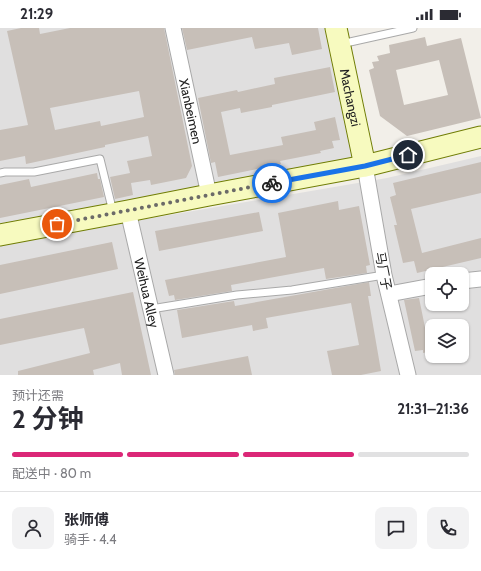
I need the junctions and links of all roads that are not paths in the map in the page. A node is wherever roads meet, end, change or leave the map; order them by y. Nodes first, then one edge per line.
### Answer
1 (173, 28) edge
2 (413, 28) edge
3 (338, 36) edge
4 (481, 137) edge
5 (365, 166) junction
6 (0, 173) edge
7 (209, 194) junction
8 (121, 212) junction
9 (0, 234) edge
10 (384, 275) junction
11 (481, 279) edge
12 (469, 280) edge
13 (425, 287) edge
14 (389, 294) junction
15 (151, 309) junction
16 (166, 375) edge
17 (408, 375) edge

1 - 7 street, Xianbeimen
2 - 3 lane
3 - 5 street, Machangzi
4 - 5 street
5 - 7 street
5 - 10 street, 马厂子
6 - 8 lane
7 - 8 street
8 - 9 street
8 - 15 street, Weihua Alley
10 - 14 street, 马厂子
10 - 15 lane
11 - 12 street
13 - 14 street
14 - 17 street, 马厂子
15 - 16 street, Weihua Alley

